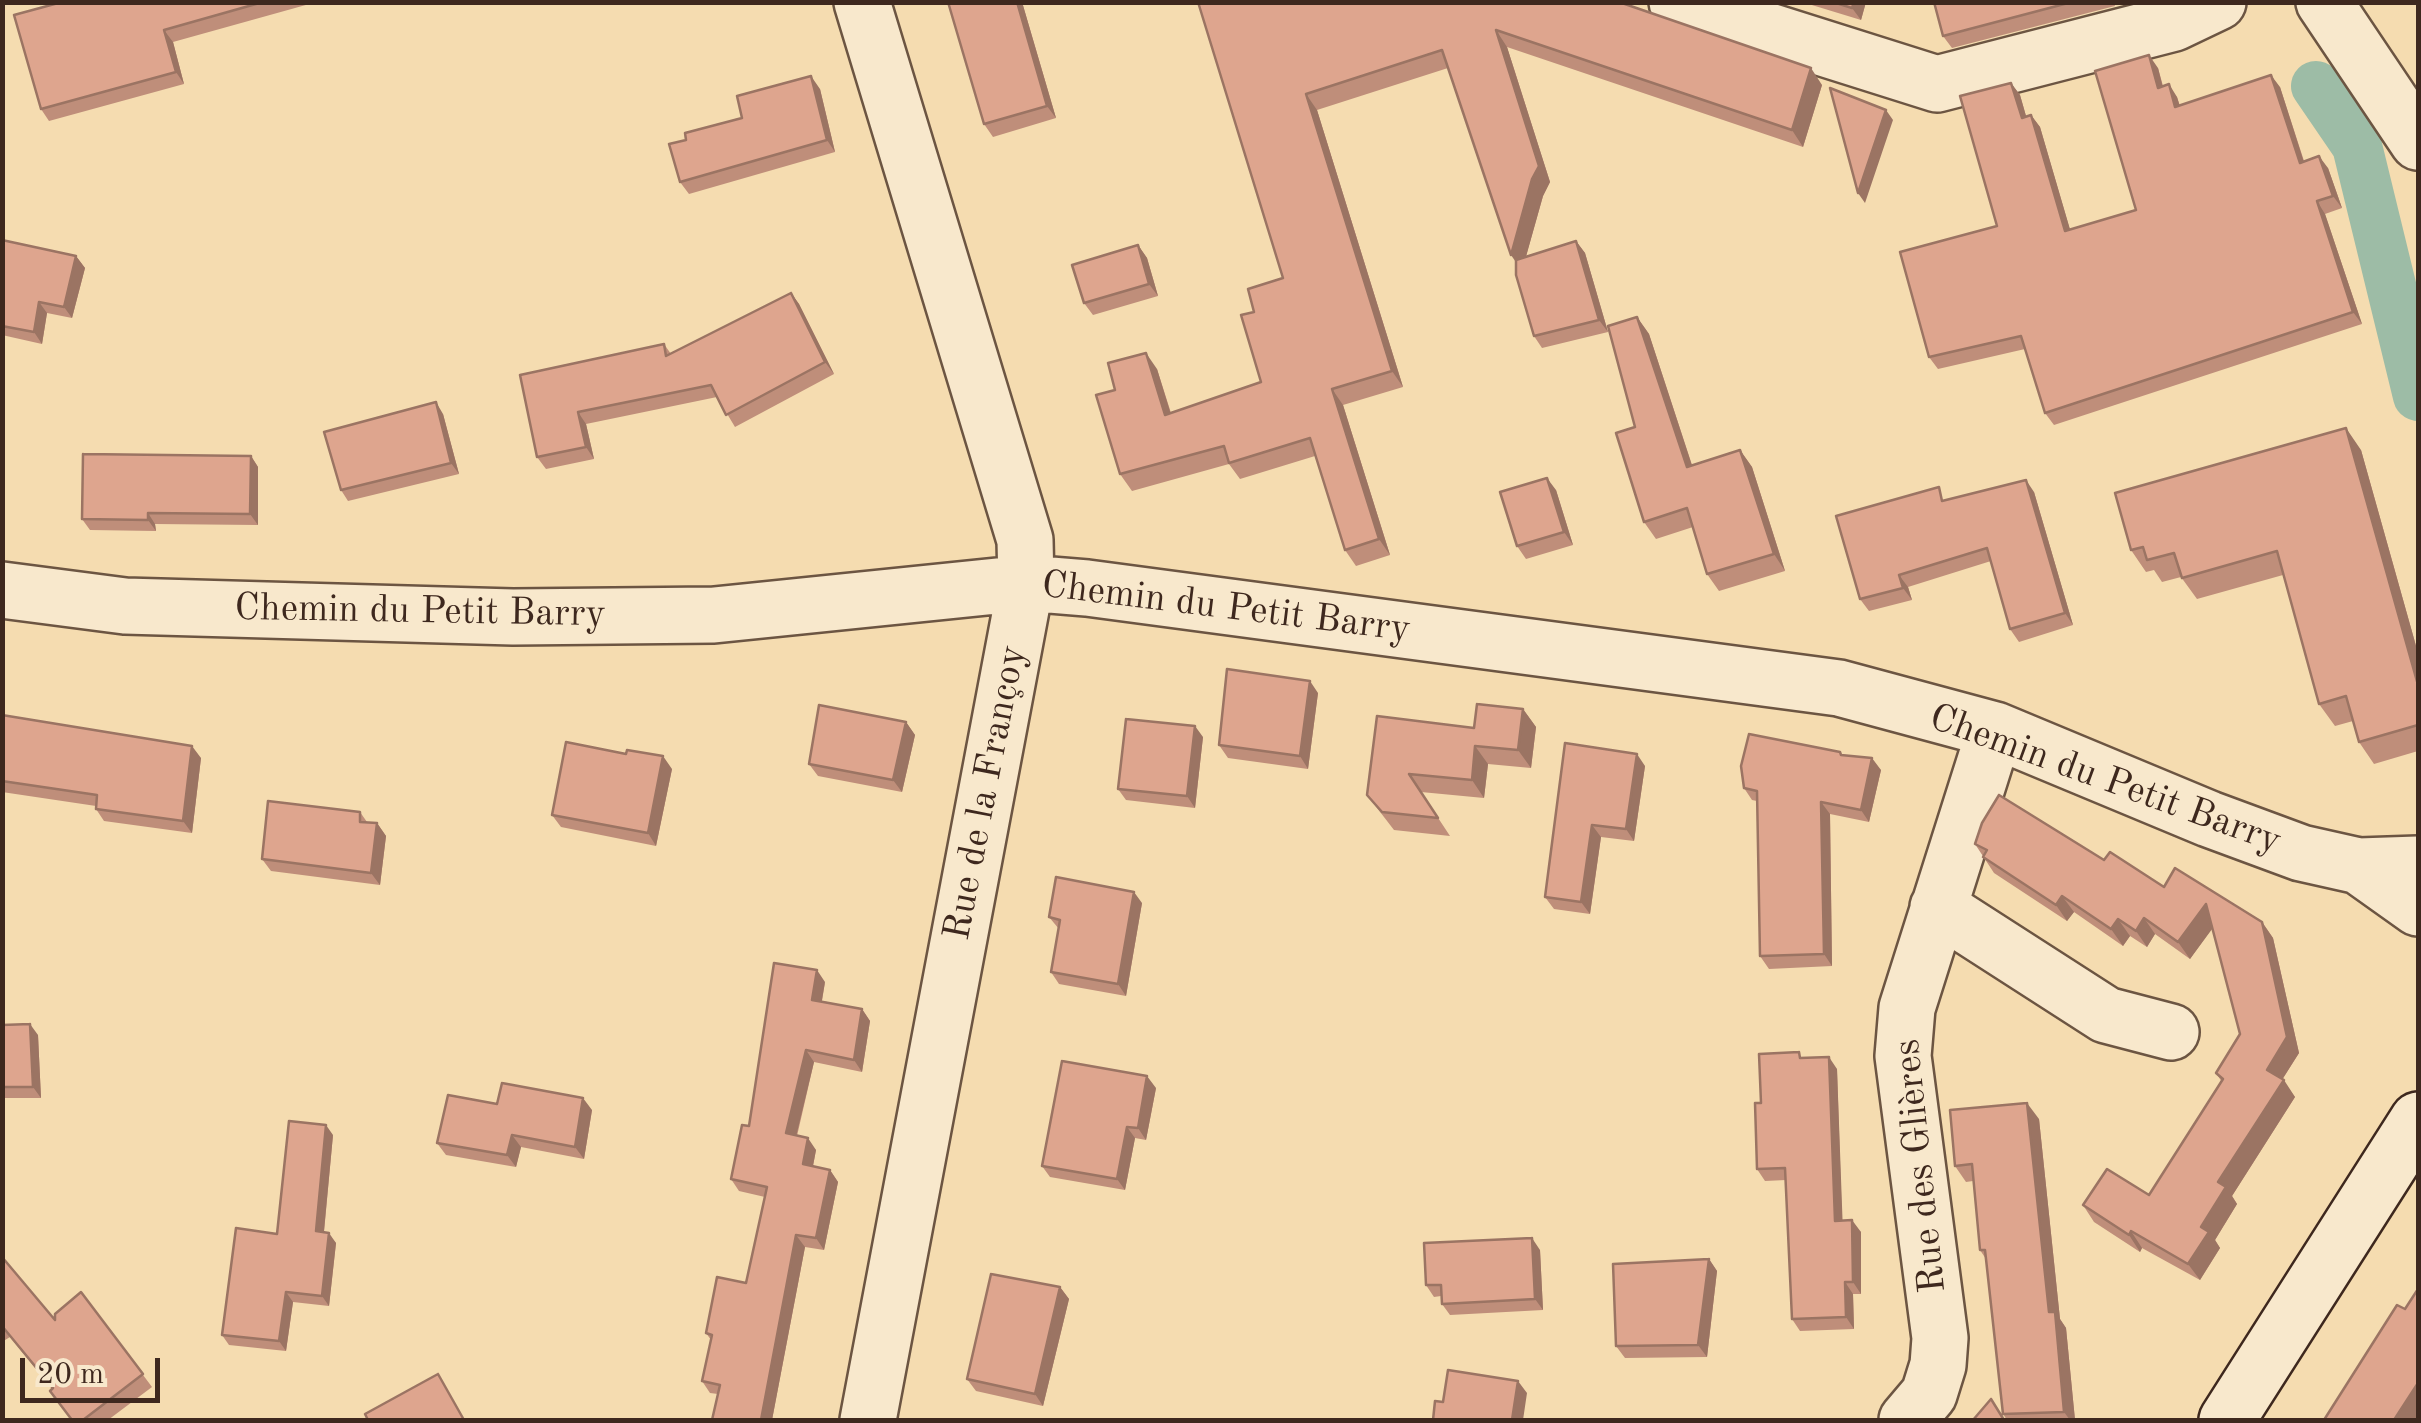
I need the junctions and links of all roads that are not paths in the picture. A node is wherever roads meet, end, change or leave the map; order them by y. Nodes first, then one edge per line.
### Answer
1 (862, 2) edge
2 (1678, 2) edge
3 (2218, 2) edge
4 (2324, 2) edge
5 (2418, 142) edge
6 (1026, 583) junction
7 (2, 590) edge
8 (1994, 730) junction
9 (2418, 864) edge
10 (2360, 866) junction
11 (1938, 908) junction
12 (2418, 908) edge
13 (2171, 1032) dead end
14 (2418, 1120) edge
15 (868, 1420) edge
16 (1907, 1420) edge
17 (2227, 1420) edge

1 - 6 street, Rue de la Françoy
2 - 3 street
4 - 5 street
6 - 7 street, Chemin du Petit Barry
6 - 8 street, Chemin du Petit Barry
6 - 15 street, Rue de la Françoy
8 - 10 street, Chemin du Petit Barry
8 - 11 street, Rue des Glières
9 - 10 street, Chemin du Petit Barry
10 - 12 street
11 - 13 street
11 - 16 street, Rue des Glières
14 - 17 street

